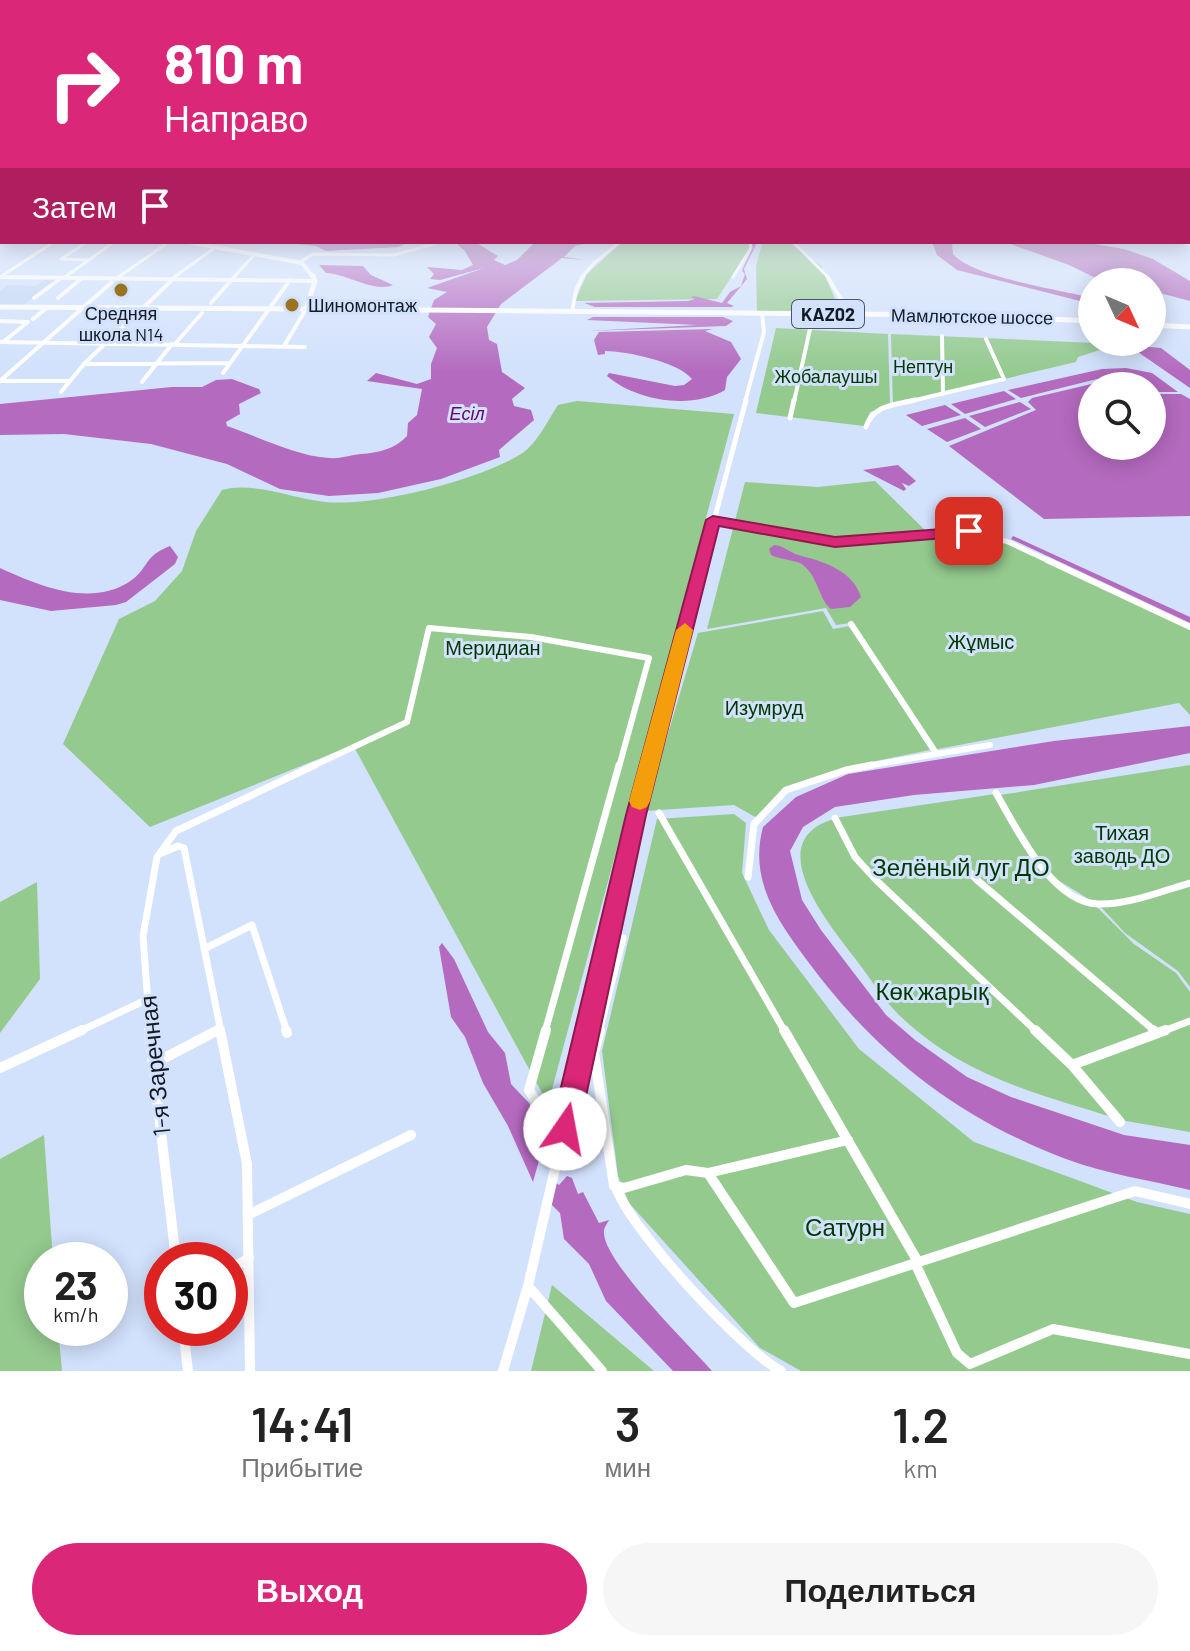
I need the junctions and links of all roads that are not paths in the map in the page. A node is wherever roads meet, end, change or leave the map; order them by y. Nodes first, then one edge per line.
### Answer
1 (49, 245) edge
2 (82, 245) edge
3 (110, 245) edge
4 (165, 245) edge
5 (204, 245) edge
6 (430, 245) edge
7 (616, 245) edge
8 (750, 245) edge
9 (796, 245) edge
10 (213, 249) dead end
11 (253, 256) dead end
12 (88, 260) junction
13 (298, 261) junction
14 (0, 277) edge
15 (733, 277) dead end
16 (62, 278) junction
17 (82, 278) junction
18 (117, 278) junction
19 (175, 279) junction
20 (232, 280) junction
21 (290, 280) junction
22 (315, 281) junction
23 (112, 282) dead end
24 (34, 298) dead end
25 (58, 298) dead end
26 (211, 303) dead end
27 (0, 307) edge
28 (48, 307) junction
29 (84, 307) junction
30 (143, 308) junction
31 (269, 309) junction
32 (306, 309) junction
33 (572, 312) junction
34 (137, 313) dead end
35 (202, 313) dead end
36 (762, 313) junction
37 (850, 314) junction
38 (30, 320) junction
39 (0, 321) edge
40 (1078, 321) edge
41 (1166, 326) edge
42 (1190, 327) edge
43 (810, 329) dead end
44 (942, 336) dead end
45 (986, 339) dead end
46 (1, 342) edge
47 (43, 343) junction
48 (106, 343) junction
49 (174, 344) junction
50 (243, 345) junction
51 (284, 346) junction
52 (305, 347) dead end
53 (230, 363) junction
54 (84, 364) junction
55 (157, 364) junction
56 (223, 373) dead end
57 (0, 381) edge
58 (68, 381) junction
59 (142, 382) dead end
60 (61, 392) dead end
61 (943, 394) junction
62 (790, 418) dead end
63 (866, 427) dead end
64 (713, 520) junction
65 (851, 624) dead end
66 (1190, 627) edge
67 (990, 745) dead end
68 (936, 753) junction
69 (996, 793) dead end
70 (659, 813) dead end
71 (835, 818) dead end
72 (162, 853) junction
73 (958, 860) dead end
74 (748, 877) dead end
75 (1190, 883) edge
76 (623, 938) dead end
77 (204, 949) junction
78 (146, 1000) junction
79 (1190, 1021) edge
80 (220, 1029) junction
81 (287, 1033) dead end
82 (1157, 1033) junction
83 (153, 1064) junction
84 (1072, 1065) junction
85 (0, 1068) edge
86 (1120, 1122) dead end
87 (565, 1129) junction
88 (411, 1135) dead end
89 (848, 1140) junction
90 (708, 1173) junction
91 (616, 1187) junction
92 (1190, 1204) edge
93 (248, 1215) junction
94 (174, 1242) edge
95 (249, 1258) joint
96 (917, 1263) junction
97 (528, 1286) junction
98 (185, 1346) edge
99 (1190, 1354) edge
100 (188, 1371) edge
101 (250, 1371) edge
102 (503, 1371) edge
103 (602, 1371) edge
104 (781, 1371) edge

1 - 14 street
2 - 12 street
3 - 12 street
4 - 18 street
5 - 13 highway
6 - 13 street
7 - 33 street
8 - 15 street
9 - 37 street
10 - 19 street
11 - 20 street
12 - 16 street
13 - 22 highway
14 - 16 street
16 - 17 street
16 - 24 street
17 - 18 street
17 - 25 street
18 - 19 street
19 - 20 street
19 - 30 street
20 - 21 street
20 - 26 street
21 - 22 street
21 - 31 street
22 - 32 highway
23 - 29 street
27 - 28 main road
28 - 29 main road
28 - 38 street
29 - 30 main road
29 - 47 street
30 - 31 main road
31 - 32 main road
31 - 50 street
32 - 33 highway, Мамлютское шоссе / KAZ02
32 - 51 street
33 - 36 highway, Мамлютское шоссе / KAZ02
34 - 48 street
35 - 49 street
36 - 37 highway, Мамлютское шоссе / KAZ02
36 - 64 street
37 - 40 highway, Мамлютское шоссе / KAZ02
38 - 39 street
38 - 46 street
41 - 42 highway
43 - 62 street
44 - 61 street
45 - 61 street
46 - 47 street
47 - 48 street
47 - 57 street
48 - 49 street
48 - 54 street
49 - 50 street
49 - 55 street
50 - 51 street
50 - 53 street
51 - 52 street
53 - 55 street
53 - 56 street
54 - 55 street
54 - 58 street
55 - 59 street
57 - 58 street
58 - 60 street
61 - 63 street
64 - 66 street
64 - 87 street
65 - 68 street
67 - 68 street
68 - 74 street
69 - 75 street
70 - 89 street
71 - 84 street
72 - 77 street
72 - 78 street, 1-я Заречная
72 - 87 street
73 - 82 street
76 - 91 street
77 - 80 street
77 - 81 street
78 - 83 street, 1-я Заречная
78 - 85 street
79 - 82 street
80 - 83 street
80 - 93 street
82 - 84 street
83 - 94 street, 1-я Заречная
84 - 86 street
87 - 97 street
88 - 93 street
89 - 90 street
89 - 96 street
90 - 91 street
90 - 96 street
91 - 104 street
92 - 96 street
93 - 95 street
95 - 101 street
96 - 99 street
97 - 102 street
97 - 103 street
98 - 100 street

